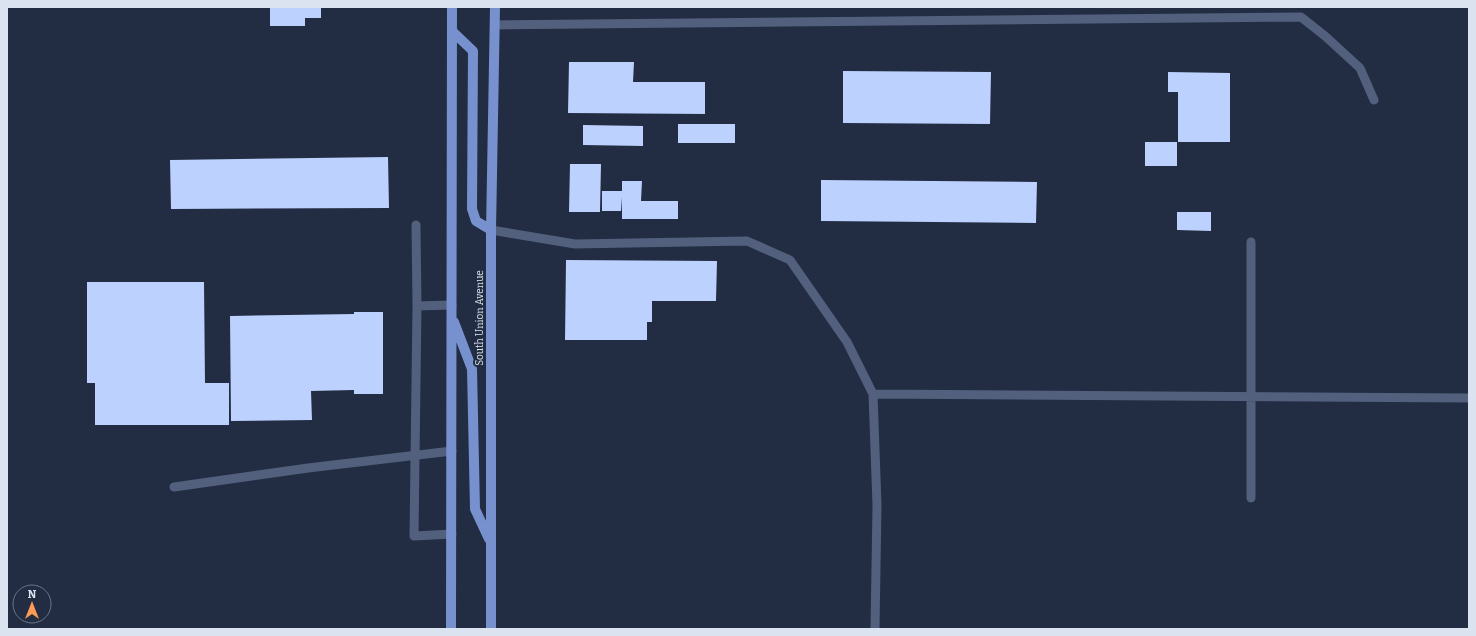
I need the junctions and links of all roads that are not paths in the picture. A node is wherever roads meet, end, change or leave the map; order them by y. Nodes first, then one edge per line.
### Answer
1 (452, 7) edge
2 (495, 7) edge
3 (495, 25) junction
4 (452, 31) junction
5 (1374, 100) dead end
6 (416, 225) dead end
7 (492, 230) junction
8 (1251, 242) dead end
9 (417, 306) junction
10 (452, 310) junction
11 (873, 394) junction
12 (1250, 396) junction
13 (1469, 398) edge
14 (452, 451) junction
15 (416, 456) junction
16 (174, 487) dead end
17 (1251, 498) dead end
18 (452, 534) junction
19 (491, 543) junction
20 (451, 629) edge
21 (491, 629) edge
22 (875, 629) edge

1 - 4 main road
2 - 3 main road, South Union Avenue
3 - 5 lane
3 - 7 main road, South Union Avenue
4 - 7 main road
4 - 10 main road
6 - 9 lane
7 - 11 lane
7 - 19 main road, South Union Avenue
8 - 12 lane
9 - 10 lane
9 - 15 lane
10 - 14 main road
10 - 19 main road
11 - 12 lane
11 - 22 lane
12 - 13 lane
12 - 17 lane
14 - 15 lane
14 - 18 main road
15 - 16 lane
15 - 18 lane
18 - 20 main road
19 - 21 main road, South Union Avenue

